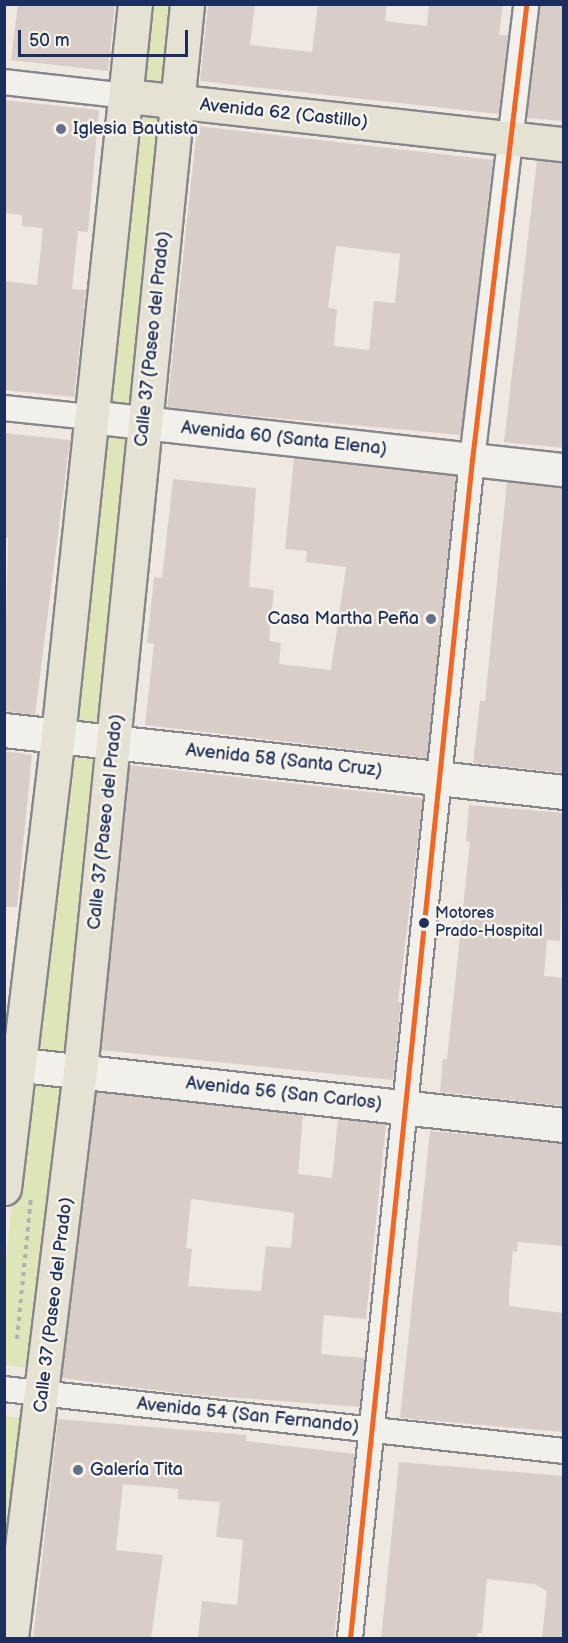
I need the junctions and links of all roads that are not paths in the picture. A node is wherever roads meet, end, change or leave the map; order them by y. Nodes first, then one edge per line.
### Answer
1 (135, 4) edge
2 (187, 4) edge
3 (526, 4) edge
4 (4, 82) edge
5 (127, 96) junction
6 (176, 102) junction
7 (511, 139) junction
8 (564, 144) edge
9 (4, 408) edge
10 (89, 417) junction
11 (145, 423) junction
12 (472, 460) junction
13 (564, 470) edge
14 (4, 730) edge
15 (58, 736) junction
16 (114, 742) junction
17 (440, 778) junction
18 (564, 792) edge
19 (12, 1064) edge
20 (80, 1071) junction
21 (403, 1107) junction
22 (564, 1125) edge
23 (4, 1188) edge
24 (4, 1389) edge
25 (44, 1393) junction
26 (372, 1430) junction
27 (564, 1451) edge
28 (11, 1638) edge
29 (350, 1638) edge

1 - 5 main road
2 - 6 main road, Calle 37 (Paseo del Prado)
3 - 7 street
4 - 5 street, Avenida 62 (Castillo)
5 - 6 main road, Avenida 62 (Castillo)
5 - 10 main road
6 - 7 main road, Avenida 62 (Castillo)
6 - 11 main road, Calle 37 (Paseo del Prado)
7 - 8 main road, Avenida 62 (Castillo)
7 - 12 street
9 - 10 street, Avenida 60 (Santa Elena)
10 - 11 street, Avenida 60 (Santa Elena)
10 - 15 main road
11 - 12 street, Avenida 60 (Santa Elena)
11 - 16 main road, Calle 37 (Paseo del Prado)
12 - 13 street, Avenida 60 (Santa Elena)
12 - 17 street
14 - 15 main road, Avenida 58 (Santa Cruz)
15 - 16 main road, Avenida 58 (Santa Cruz)
15 - 19 main road
16 - 17 main road, Avenida 58 (Santa Cruz)
16 - 20 main road, Calle 37 (Paseo del Prado)
17 - 18 main road, Avenida 58 (Santa Cruz)
17 - 21 street
19 - 20 main road, Avenida 56 (San Carlos)
19 - 23 main road
20 - 21 main road, Avenida 56 (San Carlos)
20 - 25 main road, Calle 37 (Paseo del Prado)
21 - 22 main road, Avenida 56 (San Carlos)
21 - 26 street
24 - 25 street, Avenida 54 (San Fernando)
25 - 26 street, Avenida 54 (San Fernando)
25 - 28 main road, Calle 37 (Paseo del Prado)
26 - 27 street, Avenida 54 (San Fernando)
26 - 29 street

